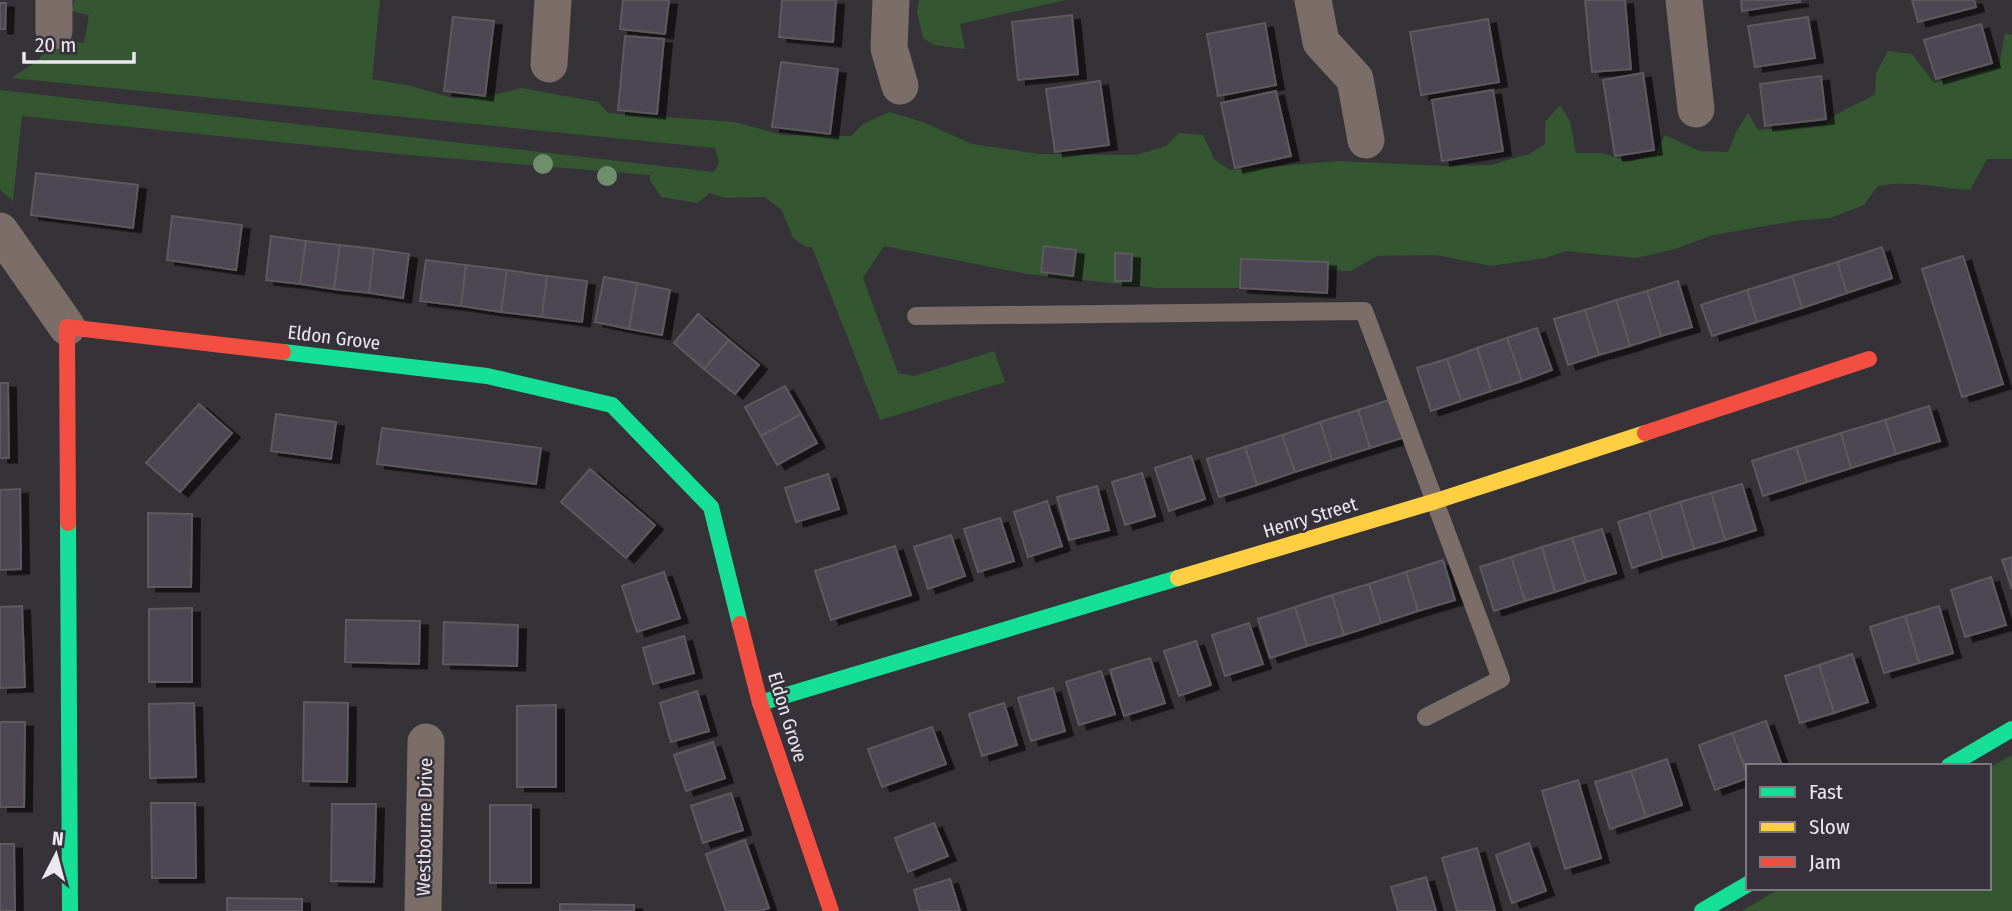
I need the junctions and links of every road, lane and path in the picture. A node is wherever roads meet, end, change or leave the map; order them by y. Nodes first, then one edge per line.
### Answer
1 (554, 0) edge
2 (891, 0) edge
3 (1313, 0) edge
4 (1684, 0) edge
5 (549, 64) dead end
6 (900, 86) dead end
7 (1696, 109) dead end
8 (1366, 139) dead end
9 (0, 232) edge
10 (916, 316) dead end
11 (67, 327) junction
12 (1869, 359) dead end
13 (1436, 501) junction
14 (760, 703) junction
15 (1426, 717) dead end
16 (2012, 729) edge
17 (426, 742) dead end
18 (1953, 764) edge
19 (1746, 885) edge
20 (70, 911) edge
21 (423, 911) edge
22 (831, 911) edge
23 (1702, 911) edge

1 - 5 street
2 - 6 street
3 - 8 street
4 - 7 street
9 - 11 street
10 - 13 lane
11 - 14 street, Eldon Grove
11 - 20 street
12 - 13 street, Henry Street
13 - 14 street, Henry Street
13 - 15 lane
14 - 22 street, Eldon Grove
16 - 18 street
17 - 21 street, Westbourne Drive
19 - 23 street

